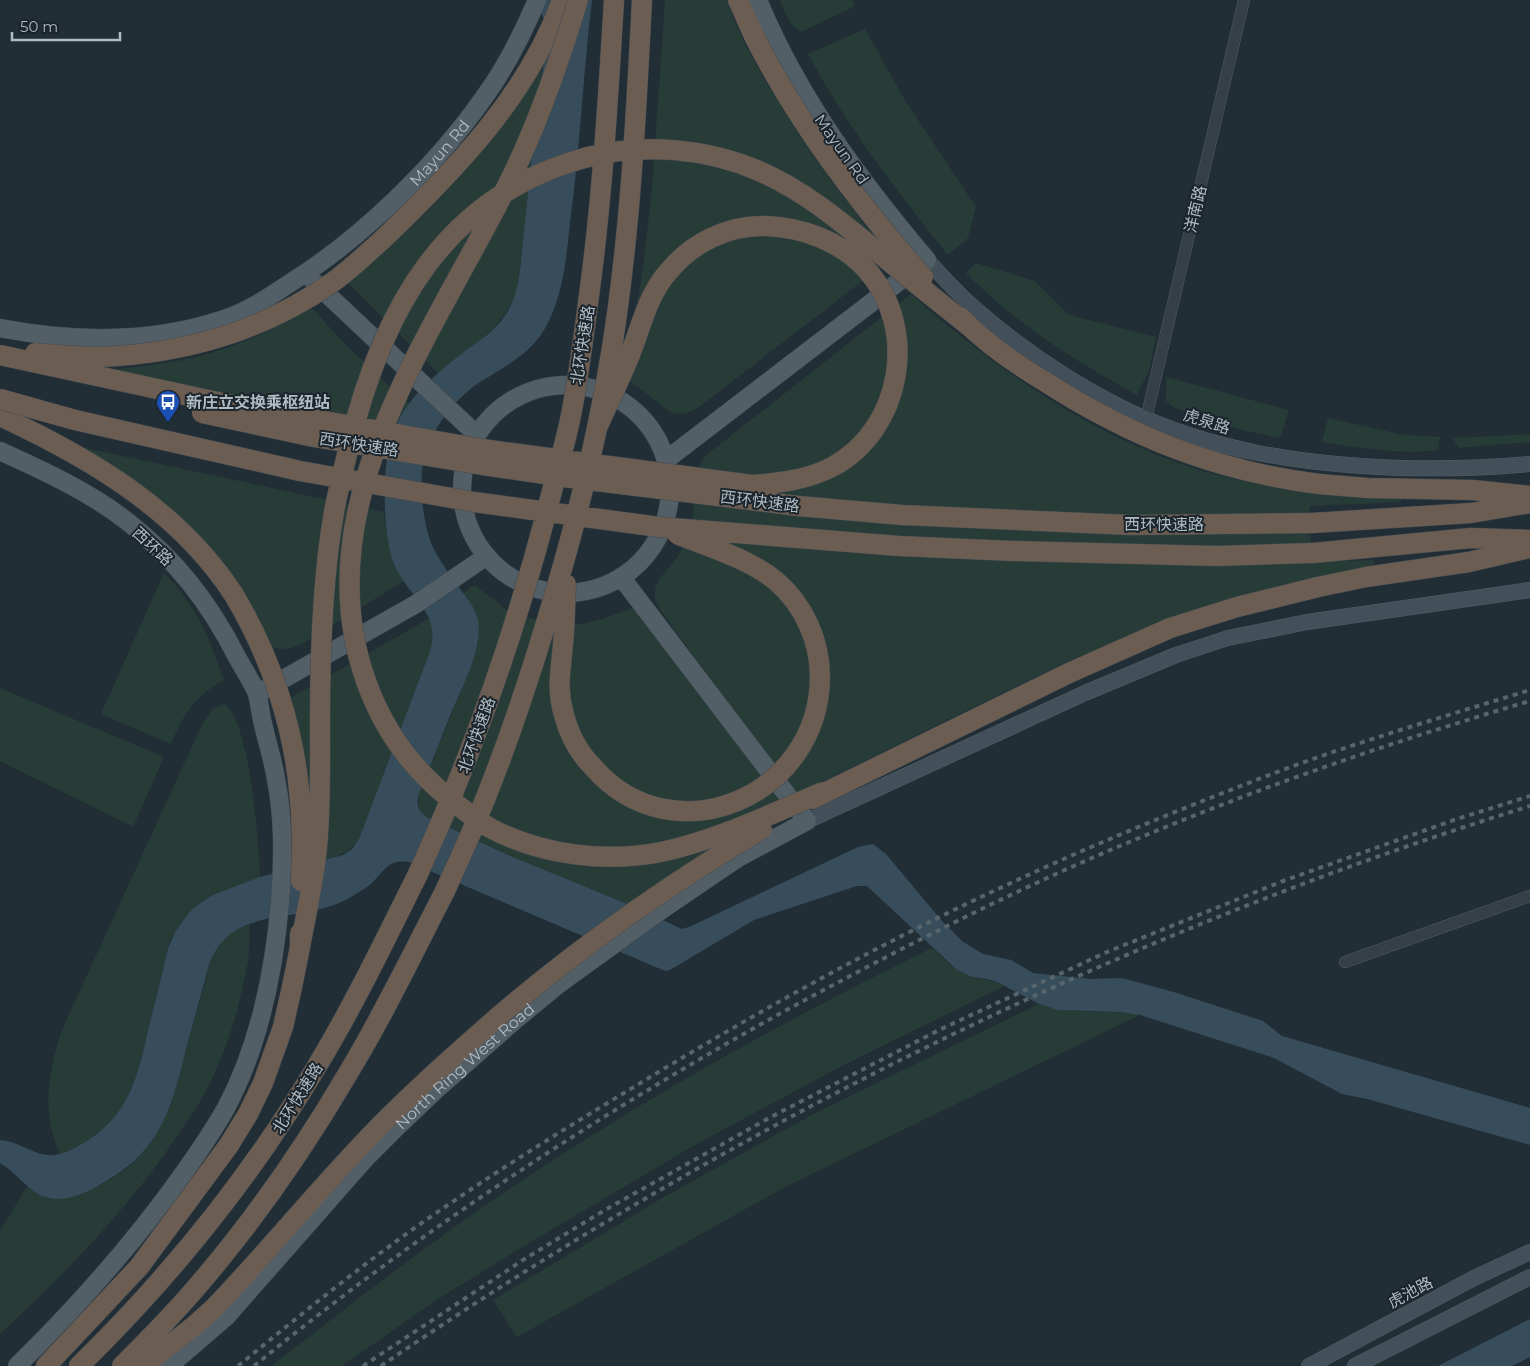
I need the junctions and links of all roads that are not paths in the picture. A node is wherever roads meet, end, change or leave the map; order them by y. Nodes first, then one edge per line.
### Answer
1 (537, 0) edge
2 (562, 0) edge
3 (578, 0) edge
4 (614, 0) edge
5 (642, 0) edge
6 (738, 0) edge
7 (758, 0) edge
8 (1244, 0) edge
9 (927, 260) junction
10 (305, 274) junction
11 (969, 326) junction
12 (0, 328) edge
13 (0, 350) edge
14 (0, 355) edge
15 (0, 364) edge
16 (0, 399) edge
17 (0, 416) edge
18 (1146, 418) junction
19 (597, 428) junction
20 (477, 435) junction
21 (0, 451) edge
22 (666, 460) junction
23 (1530, 464) edge
24 (1530, 496) edge
25 (1530, 503) edge
26 (659, 527) junction
27 (1530, 540) edge
28 (1530, 548) edge
29 (567, 553) junction
30 (487, 556) junction
31 (621, 577) junction
32 (1530, 590) edge
33 (257, 694) junction
34 (823, 792) junction
35 (807, 821) junction
36 (1530, 896) edge
37 (300, 947) junction
38 (1345, 962) dead end
39 (1530, 1252) edge
40 (1530, 1277) edge
41 (18, 1366) edge
42 (46, 1366) edge
43 (79, 1366) edge
44 (122, 1366) edge
45 (143, 1366) edge
46 (170, 1366) edge
47 (1308, 1366) edge
48 (1355, 1366) edge

1 - 10 main road, Mayun Rd
2 - 13 highway, bridge
3 - 34 highway, bridge
4 - 43 highway, 北环快速路, bridge
5 - 19 highway, 北环快速路, bridge
6 - 11 highway, bridge
7 - 9 main road, Mayun Rd
8 - 18 street, 洋南路
9 - 18 street, 虎泉路
9 - 22 main road
10 - 12 main road
10 - 20 main road
11 - 24 highway, bridge
11 - 37 highway, bridge
14 - 19 highway, bridge
15 - 25 highway, 西环快速路, bridge
16 - 26 highway, 西环快速路, bridge
17 - 37 highway, bridge
18 - 23 street, 虎泉路
19 - 29 highway, 北环快速路, bridge
20 - 22 main road
20 - 30 main road
21 - 33 main road, 西环路
22 - 31 main road
26 - 27 highway, 西环快速路, bridge
26 - 29 highway, bridge
28 - 34 highway, bridge
29 - 44 highway, 北环快速路, bridge
30 - 31 main road
30 - 33 main road
31 - 35 main road
32 - 35 street
33 - 41 main road
34 - 45 highway, bridge
35 - 46 main road, North Ring West Road
36 - 38 street
37 - 42 highway, bridge
39 - 47 street, 虎池路
40 - 48 street

